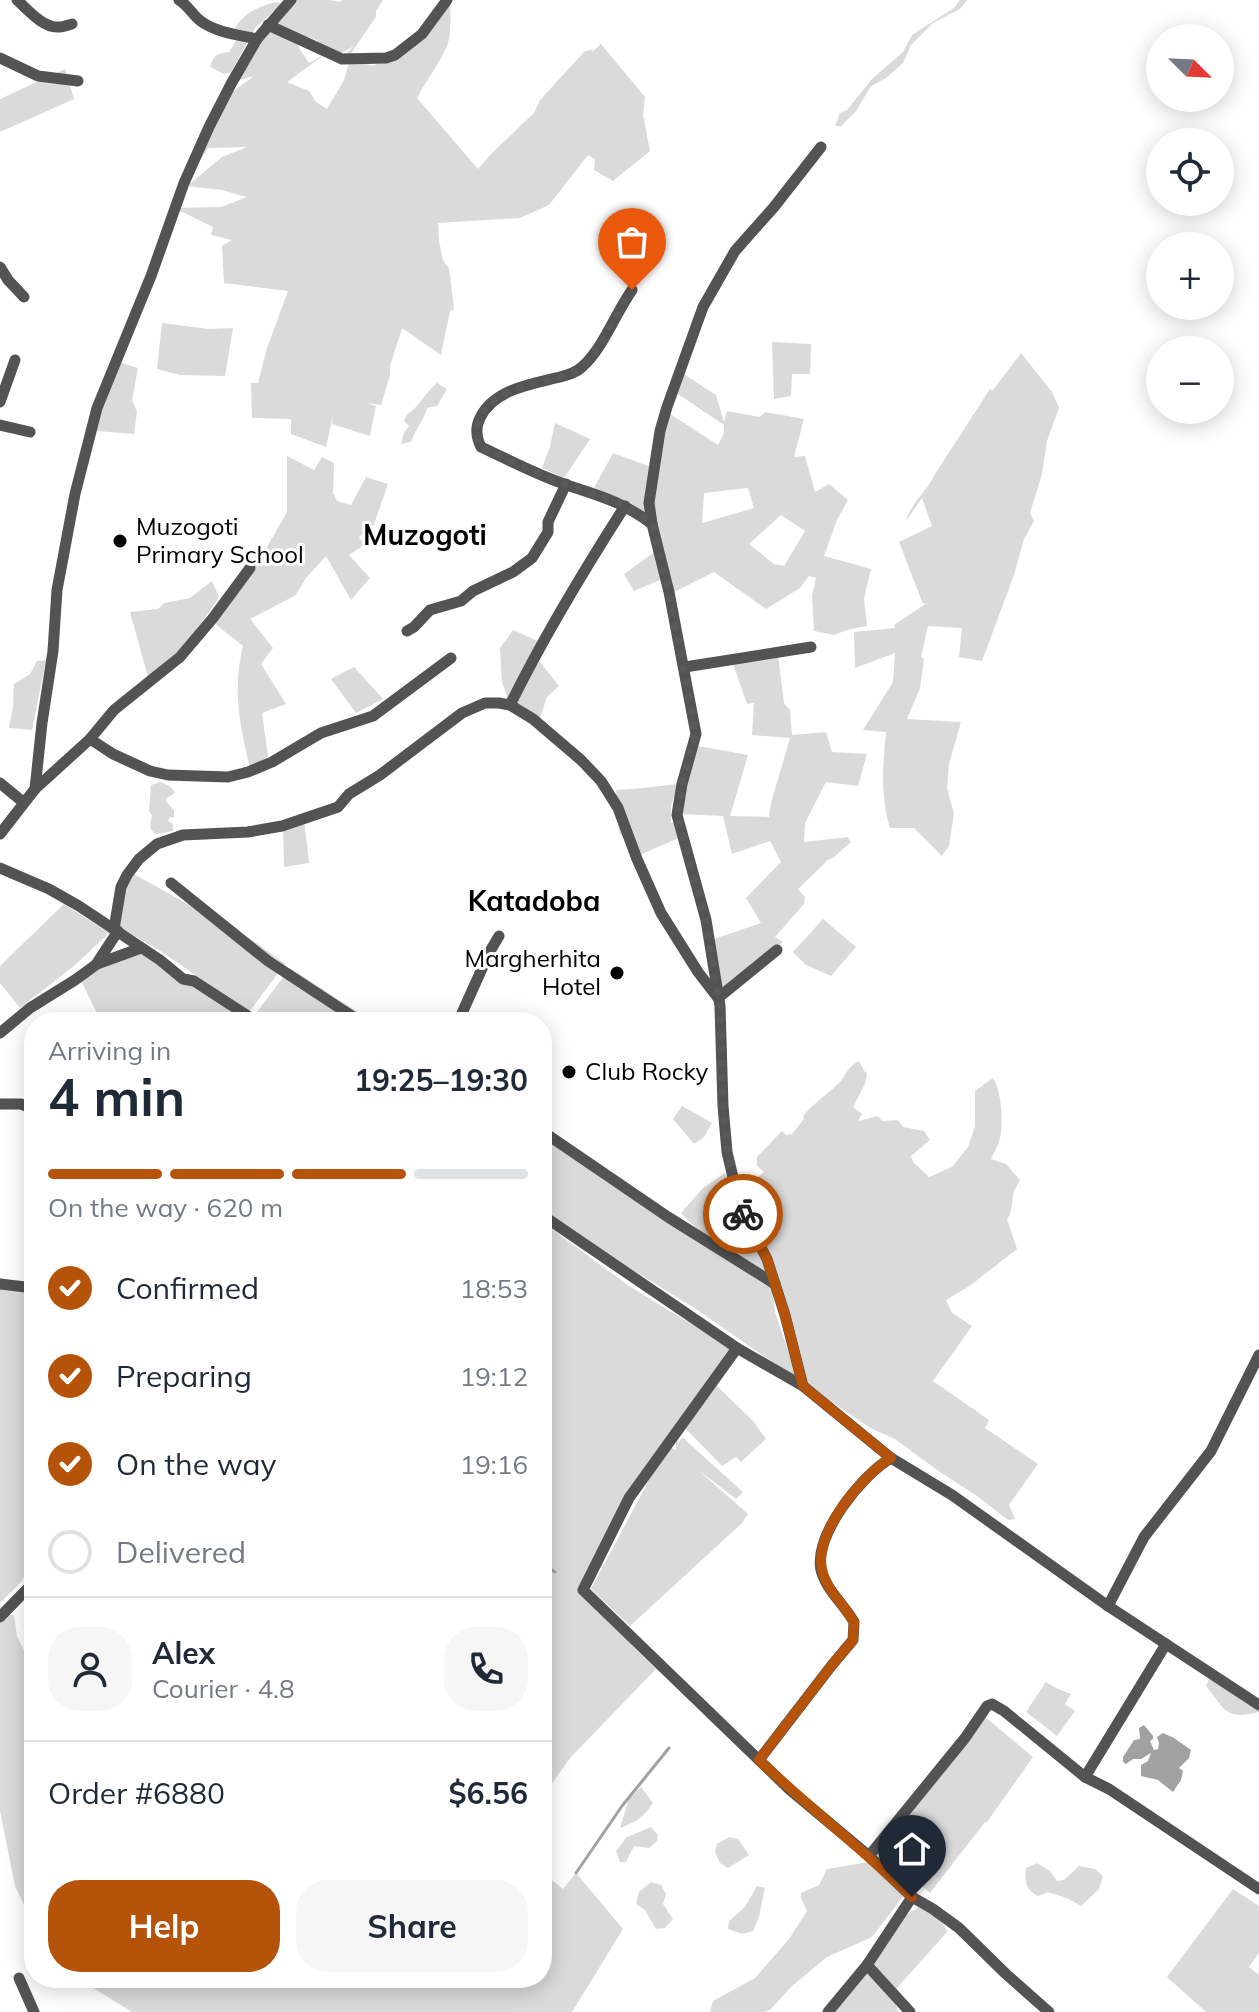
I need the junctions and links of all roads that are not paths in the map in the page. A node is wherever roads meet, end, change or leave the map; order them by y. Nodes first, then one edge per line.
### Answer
1 (17, 0) edge
2 (179, 0) edge
3 (291, 0) edge
4 (447, 0) edge
5 (72, 24) dead end
6 (268, 25) junction
7 (257, 39) junction
8 (0, 58) edge
9 (78, 81) dead end
10 (821, 147) dead end
11 (0, 267) edge
12 (632, 290) dead end
13 (24, 297) dead end
14 (15, 360) dead end
15 (0, 402) edge
16 (0, 425) edge
17 (30, 432) dead end
18 (566, 484) junction
19 (650, 488) junction
20 (630, 508) junction
21 (652, 524) junction
22 (250, 568) dead end
23 (407, 631) dead end
24 (811, 647) dead end
25 (451, 658) dead end
26 (685, 667) junction
27 (510, 705) junction
28 (90, 739) junction
29 (0, 783) edge
30 (35, 789) junction
31 (23, 802) junction
32 (0, 834) edge
33 (0, 868) edge
34 (171, 883) dead end
35 (116, 930) junction
36 (499, 936) dead end
37 (141, 948) junction
38 (777, 950) dead end
39 (97, 964) junction
40 (718, 998) junction
41 (25, 1012) edge
42 (242, 1012) edge
43 (346, 1012) edge
44 (462, 1012) edge
45 (24, 1013) edge
46 (0, 1033) edge
47 (0, 1104) edge
48 (24, 1105) edge
49 (552, 1138) edge
50 (552, 1222) edge
51 (0, 1284) edge
52 (775, 1284) junction
53 (24, 1287) edge
54 (737, 1348) junction
55 (1259, 1355) edge
56 (803, 1386) junction
57 (891, 1458) junction
58 (24, 1592) edge
59 (1108, 1606) junction
60 (0, 1617) edge
61 (1166, 1644) junction
62 (1259, 1705) edge
63 (759, 1760) junction
64 (1085, 1777) junction
65 (869, 1856) junction
66 (1259, 1889) edge
67 (912, 1897) junction
68 (867, 1965) junction
69 (19, 1978) dead end
70 (34, 2012) edge
71 (828, 2012) edge
72 (910, 2012) edge
73 (1049, 2012) edge

1 - 5 street
2 - 7 street
3 - 6 street
4 - 6 street
6 - 7 street
7 - 30 street
8 - 9 street
10 - 19 street
11 - 13 street
12 - 18 street
14 - 15 street
16 - 17 street
18 - 20 street
18 - 23 street
19 - 20 street
19 - 21 street
20 - 21 street
20 - 27 street
21 - 26 street
22 - 28 street
24 - 26 street
25 - 28 street
26 - 40 street
27 - 35 street
27 - 40 street
28 - 30 street
29 - 31 street
30 - 31 street
31 - 32 street
33 - 35 street
34 - 43 street
35 - 37 street
35 - 39 street
36 - 44 street
37 - 39 street
37 - 42 street
38 - 40 street
39 - 41 street
40 - 52 street
45 - 46 street
47 - 48 street
49 - 52 street
50 - 54 street
51 - 53 street
52 - 56 street
54 - 56 street
54 - 63 street
55 - 59 street
56 - 57 street
57 - 59 street
57 - 63 street
58 - 60 street
59 - 61 street
61 - 62 street
61 - 64 street
63 - 65 street
64 - 65 street
64 - 66 street
65 - 67 street
67 - 68 street
67 - 73 street
68 - 71 street
68 - 72 street
69 - 70 street

